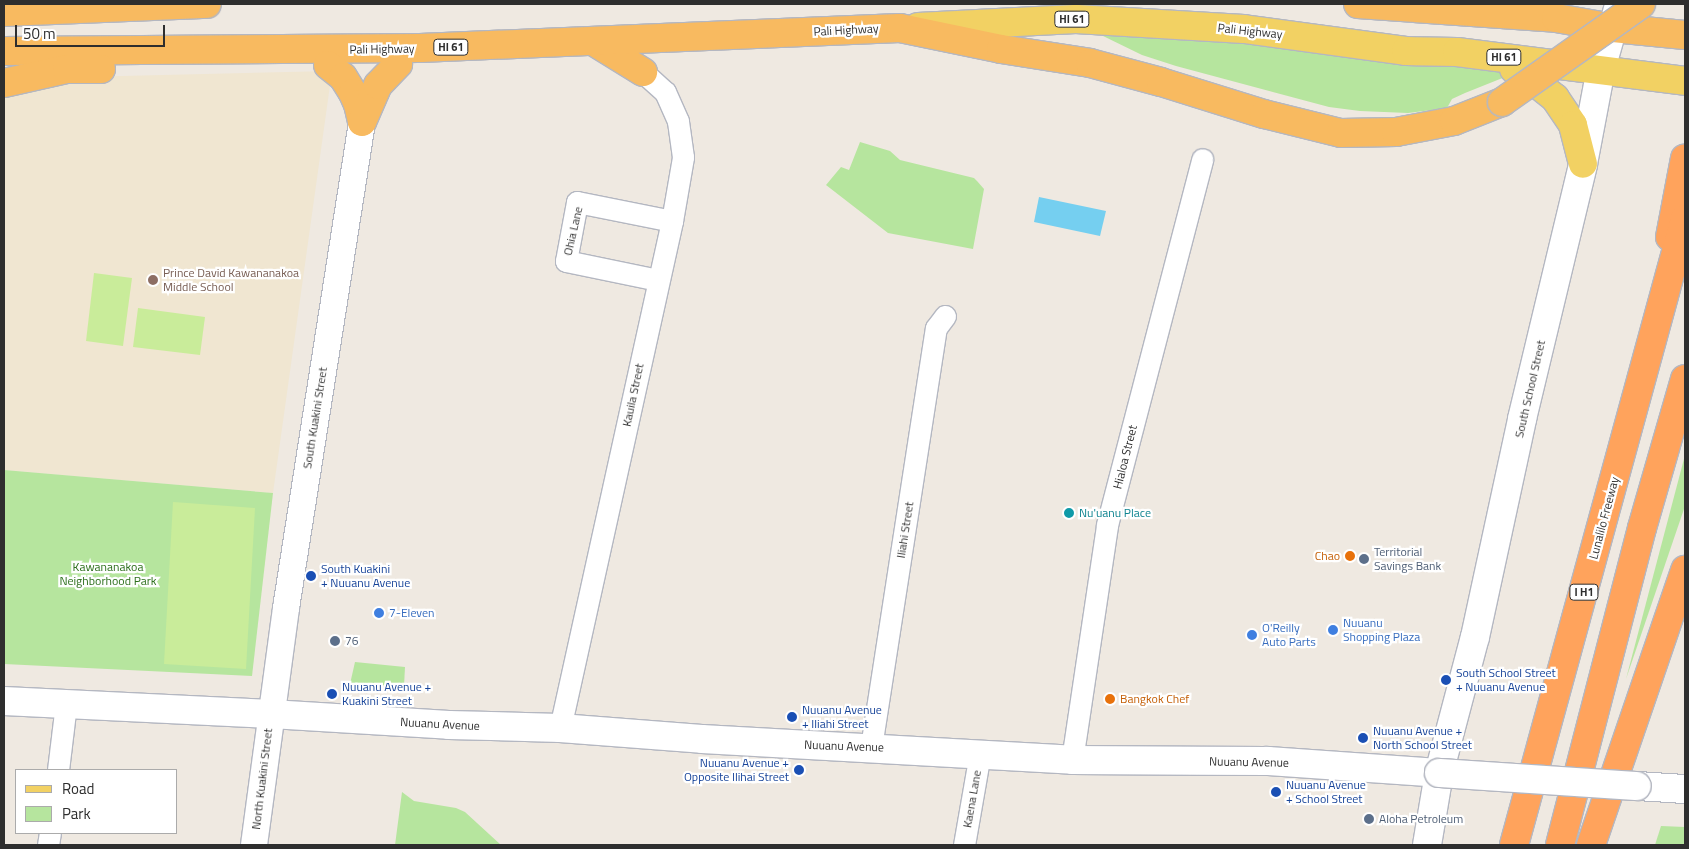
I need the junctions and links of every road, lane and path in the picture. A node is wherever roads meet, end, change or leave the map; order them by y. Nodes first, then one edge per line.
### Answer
1 (208, 4) edge
2 (1358, 4) edge
3 (1642, 4) edge
4 (4, 12) edge
5 (1616, 16) edge
6 (900, 28) junction
7 (1685, 35) edge
8 (593, 41) junction
9 (538, 43) junction
10 (4, 51) edge
11 (1457, 52) junction
12 (398, 64) junction
13 (328, 65) junction
14 (1601, 68) junction
15 (643, 72) joint
16 (1685, 80) edge
17 (4, 83) edge
18 (362, 122) junction
19 (1685, 158) edge
20 (1202, 159) dead end
21 (1583, 164) junction
22 (1685, 219) edge
23 (672, 221) junction
24 (658, 280) junction
25 (945, 316) dead end
26 (1648, 359) junction
27 (1685, 379) edge
28 (1685, 570) edge
29 (4, 701) edge
30 (66, 704) junction
31 (271, 714) junction
32 (560, 728) junction
33 (871, 747) junction
34 (980, 753) junction
35 (1072, 760) junction
36 (58, 769) edge
37 (1439, 773) junction
38 (1681, 789) edge
39 (1515, 839) edge
40 (254, 845) edge
41 (964, 845) edge
42 (1427, 845) edge
43 (1560, 845) edge
44 (1591, 845) edge

1 - 4 highway
2 - 5 highway
3 - 6 highway, bridge
5 - 7 highway
5 - 14 main road, South School Street
6 - 8 highway, Pali Highway / HI 61
6 - 11 main road, Pali Highway / HI 61
8 - 9 highway, Pali Highway / HI 61
8 - 15 highway
9 - 10 highway, Pali Highway / HI 61
9 - 12 highway
11 - 14 main road, Pali Highway / HI 61
11 - 21 main road
12 - 13 highway
12 - 18 highway
13 - 17 highway
13 - 18 highway
14 - 16 main road, Pali Highway / HI 61
14 - 21 main road, South School Street
15 - 23 street, Kauila Street
18 - 31 street, South Kuakini Street
19 - 26 highway
20 - 35 street, Hialoa Street
21 - 37 main road, South School Street
22 - 26 highway, Lunalilo Freeway / I H1
23 - 24 street, Kauila Street
23 - 24 street, Ohia Lane
24 - 32 street, Kauila Street
25 - 33 street, Iliahi Street
26 - 39 highway, Lunalilo Freeway / I H1
27 - 43 highway
28 - 44 highway
29 - 30 main road, Nuuanu Avenue
30 - 31 main road, Nuuanu Avenue
30 - 36 street
31 - 32 main road, Nuuanu Avenue
31 - 40 street, North Kuakini Street
32 - 33 main road, Nuuanu Avenue
33 - 34 main road, Nuuanu Avenue
34 - 35 main road, Nuuanu Avenue
34 - 41 street, Kaena Lane
35 - 37 main road, Nuuanu Avenue
37 - 38 main road, Nuuanu Avenue, bridge
37 - 42 main road, South School Street

